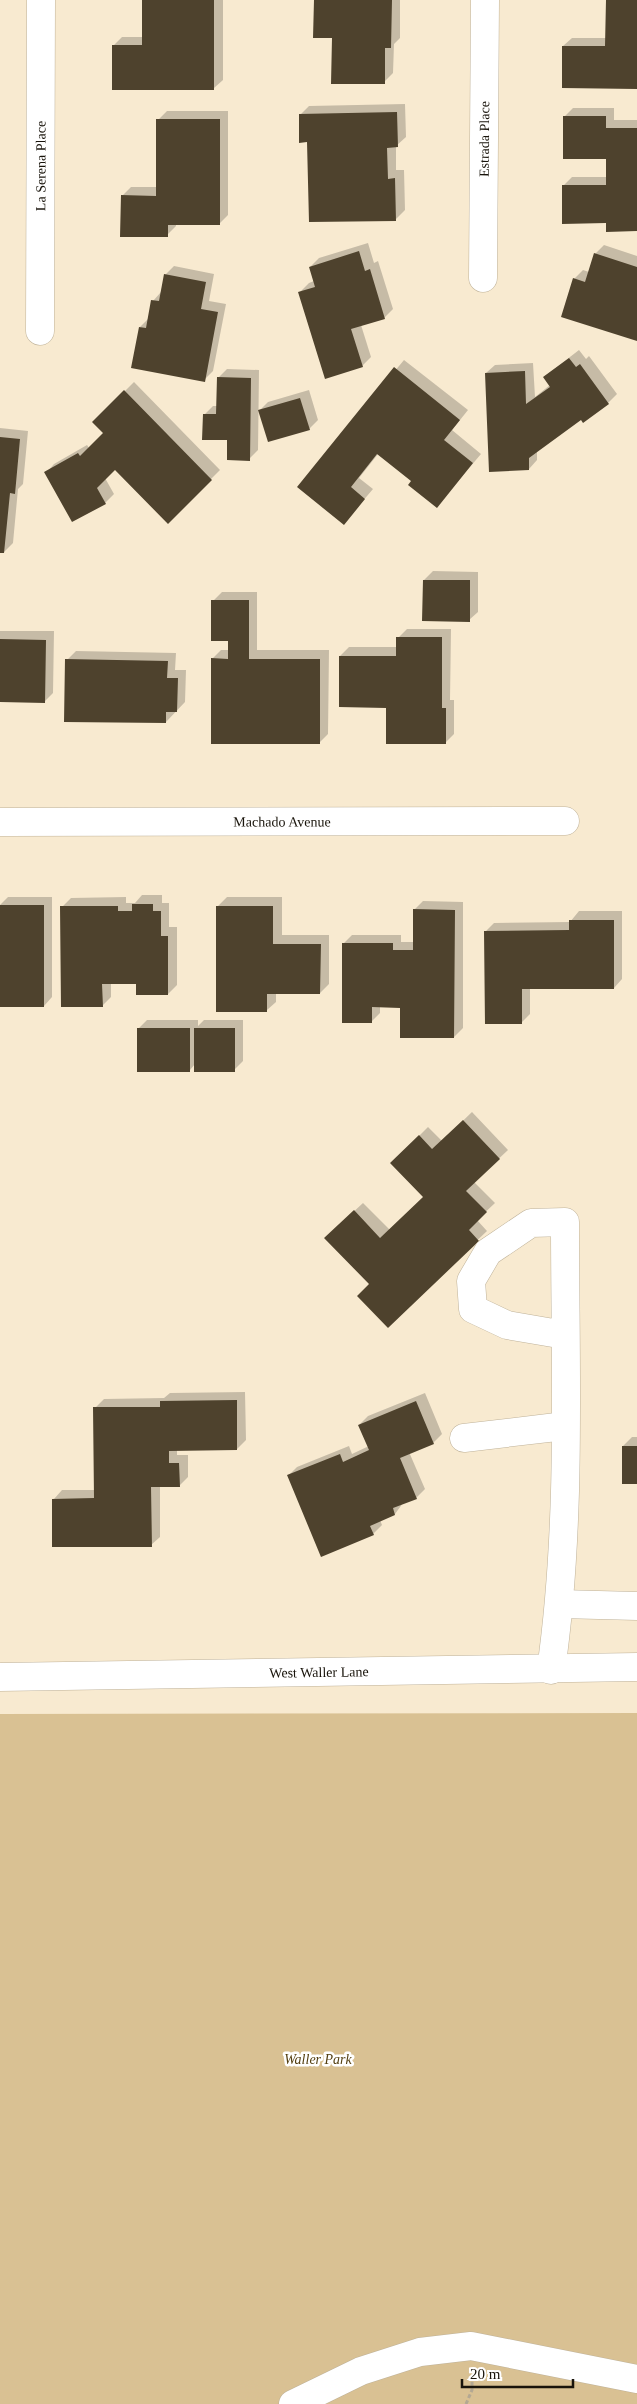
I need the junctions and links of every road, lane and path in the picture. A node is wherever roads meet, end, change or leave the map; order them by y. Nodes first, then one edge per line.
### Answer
1 (40, 0) edge
2 (485, 0) edge
3 (483, 278) dead end
4 (40, 331) dead end
5 (565, 821) dead end
6 (0, 822) edge
7 (565, 1335) junction
8 (565, 1426) junction
9 (464, 1438) dead end
10 (560, 1604) junction
11 (637, 1606) edge
12 (637, 1667) edge
13 (551, 1670) junction
14 (0, 1677) edge
15 (637, 2379) edge
16 (293, 2404) edge

1 - 4 street, La Serena Place
2 - 3 street, Estrada Place
5 - 6 street, Machado Avenue
7 - 7 street
7 - 8 street
8 - 9 street
8 - 10 street
10 - 11 street
10 - 13 street
12 - 13 street, West Waller Lane
13 - 14 street, West Waller Lane
15 - 16 street

